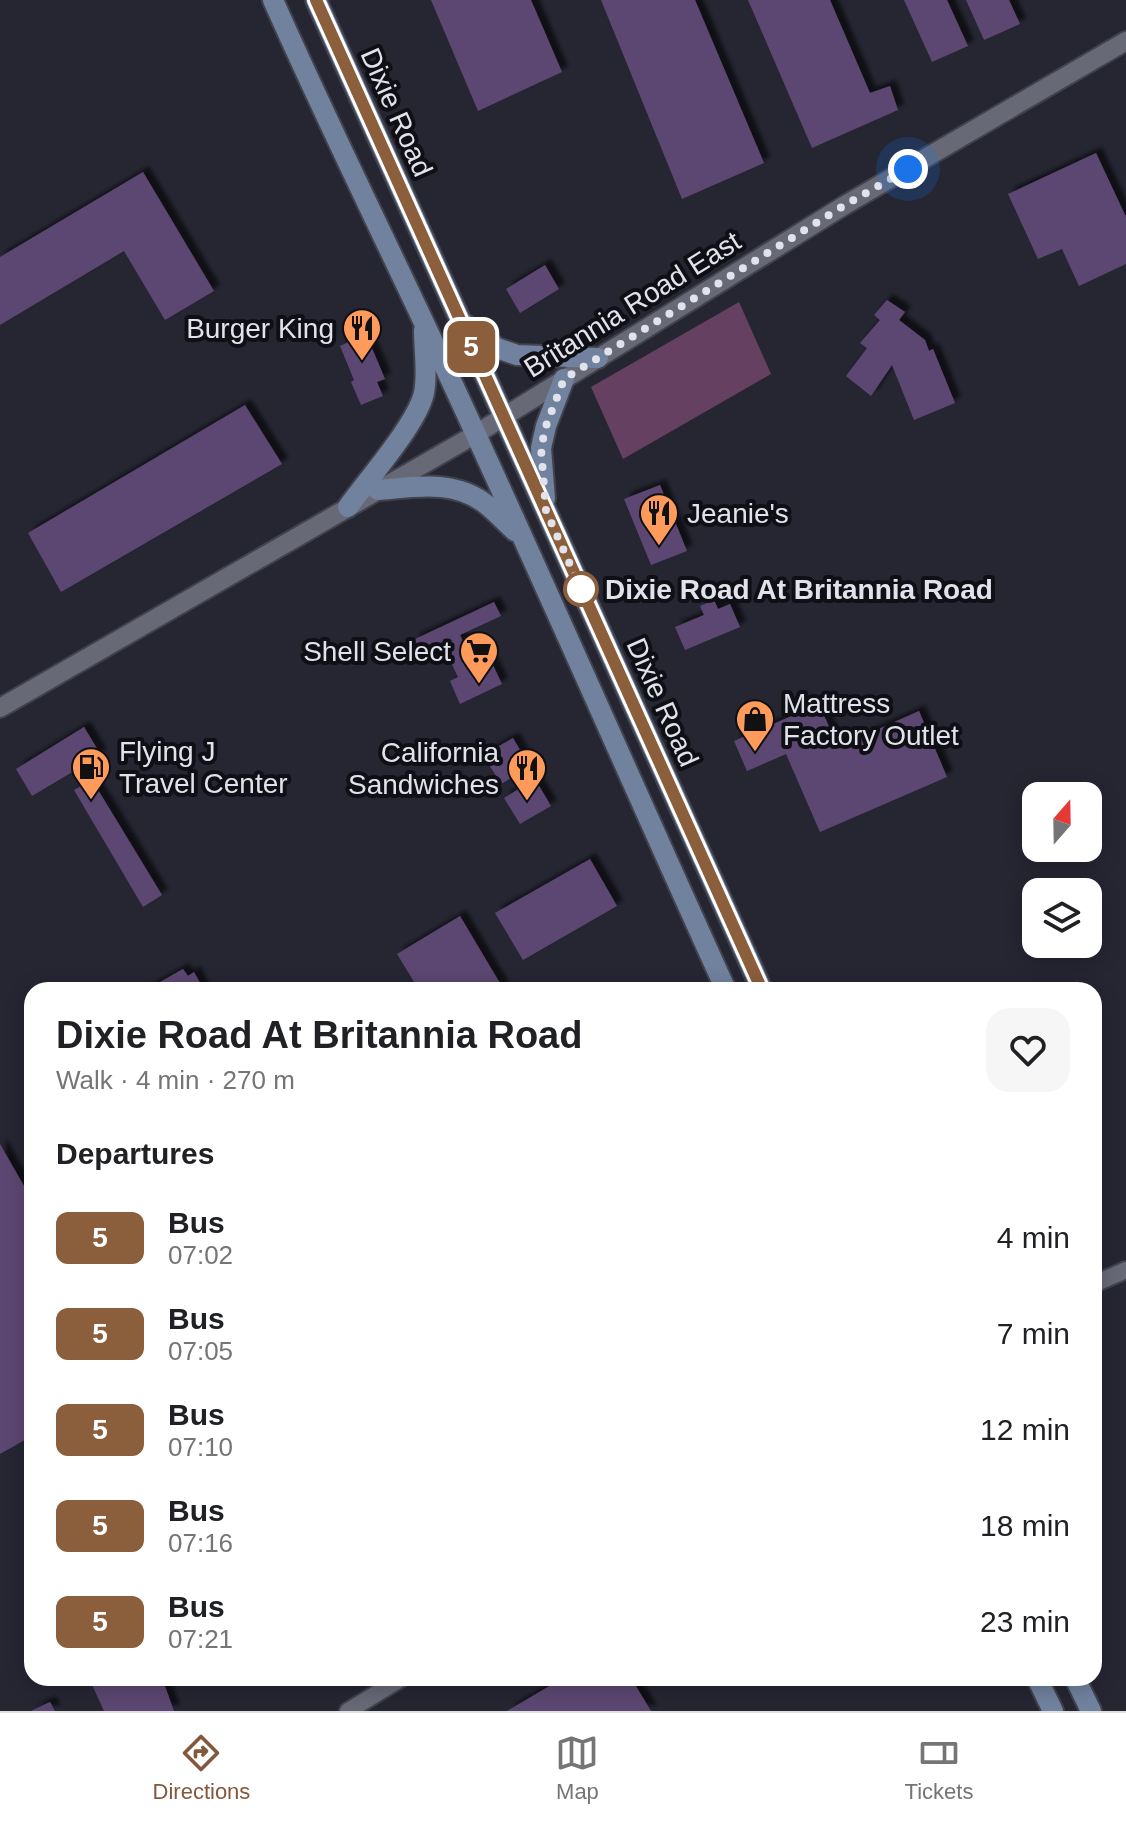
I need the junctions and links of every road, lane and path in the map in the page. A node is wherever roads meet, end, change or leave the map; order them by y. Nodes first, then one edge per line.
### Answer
1 (273, 0) edge
2 (316, 0) edge
3 (1126, 41) edge
4 (459, 320) junction
5 (424, 322) junction
6 (598, 358) junction
7 (564, 379) junction
8 (503, 417) junction
9 (476, 434) junction
10 (378, 490) junction
11 (348, 507) junction
12 (546, 511) junction
13 (523, 538) junction
14 (0, 708) edge
15 (722, 982) edge
16 (758, 982) edge
17 (1126, 1270) edge
18 (1102, 1280) edge
19 (389, 1686) edge
20 (1041, 1686) edge
21 (1079, 1686) edge
22 (348, 1711) edge
23 (1053, 1711) edge
24 (1091, 1711) edge

1 - 5 main road
2 - 4 main road, Dixie Road
3 - 6 street, Britannia Road East
4 - 6 main road
4 - 8 main road, Dixie Road
5 - 9 main road
5 - 11 main road
6 - 7 street, Britannia Road East
7 - 8 street, Britannia Road East
7 - 12 main road
8 - 9 street, Britannia Road East
8 - 12 main road, Dixie Road
9 - 10 street, Britannia Road East
9 - 13 main road
10 - 11 street, Britannia Road East
10 - 13 main road
11 - 14 street, Britannia Road East
12 - 16 main road, Dixie Road
13 - 15 main road
17 - 18 street
19 - 22 street
20 - 23 main road
21 - 24 main road

